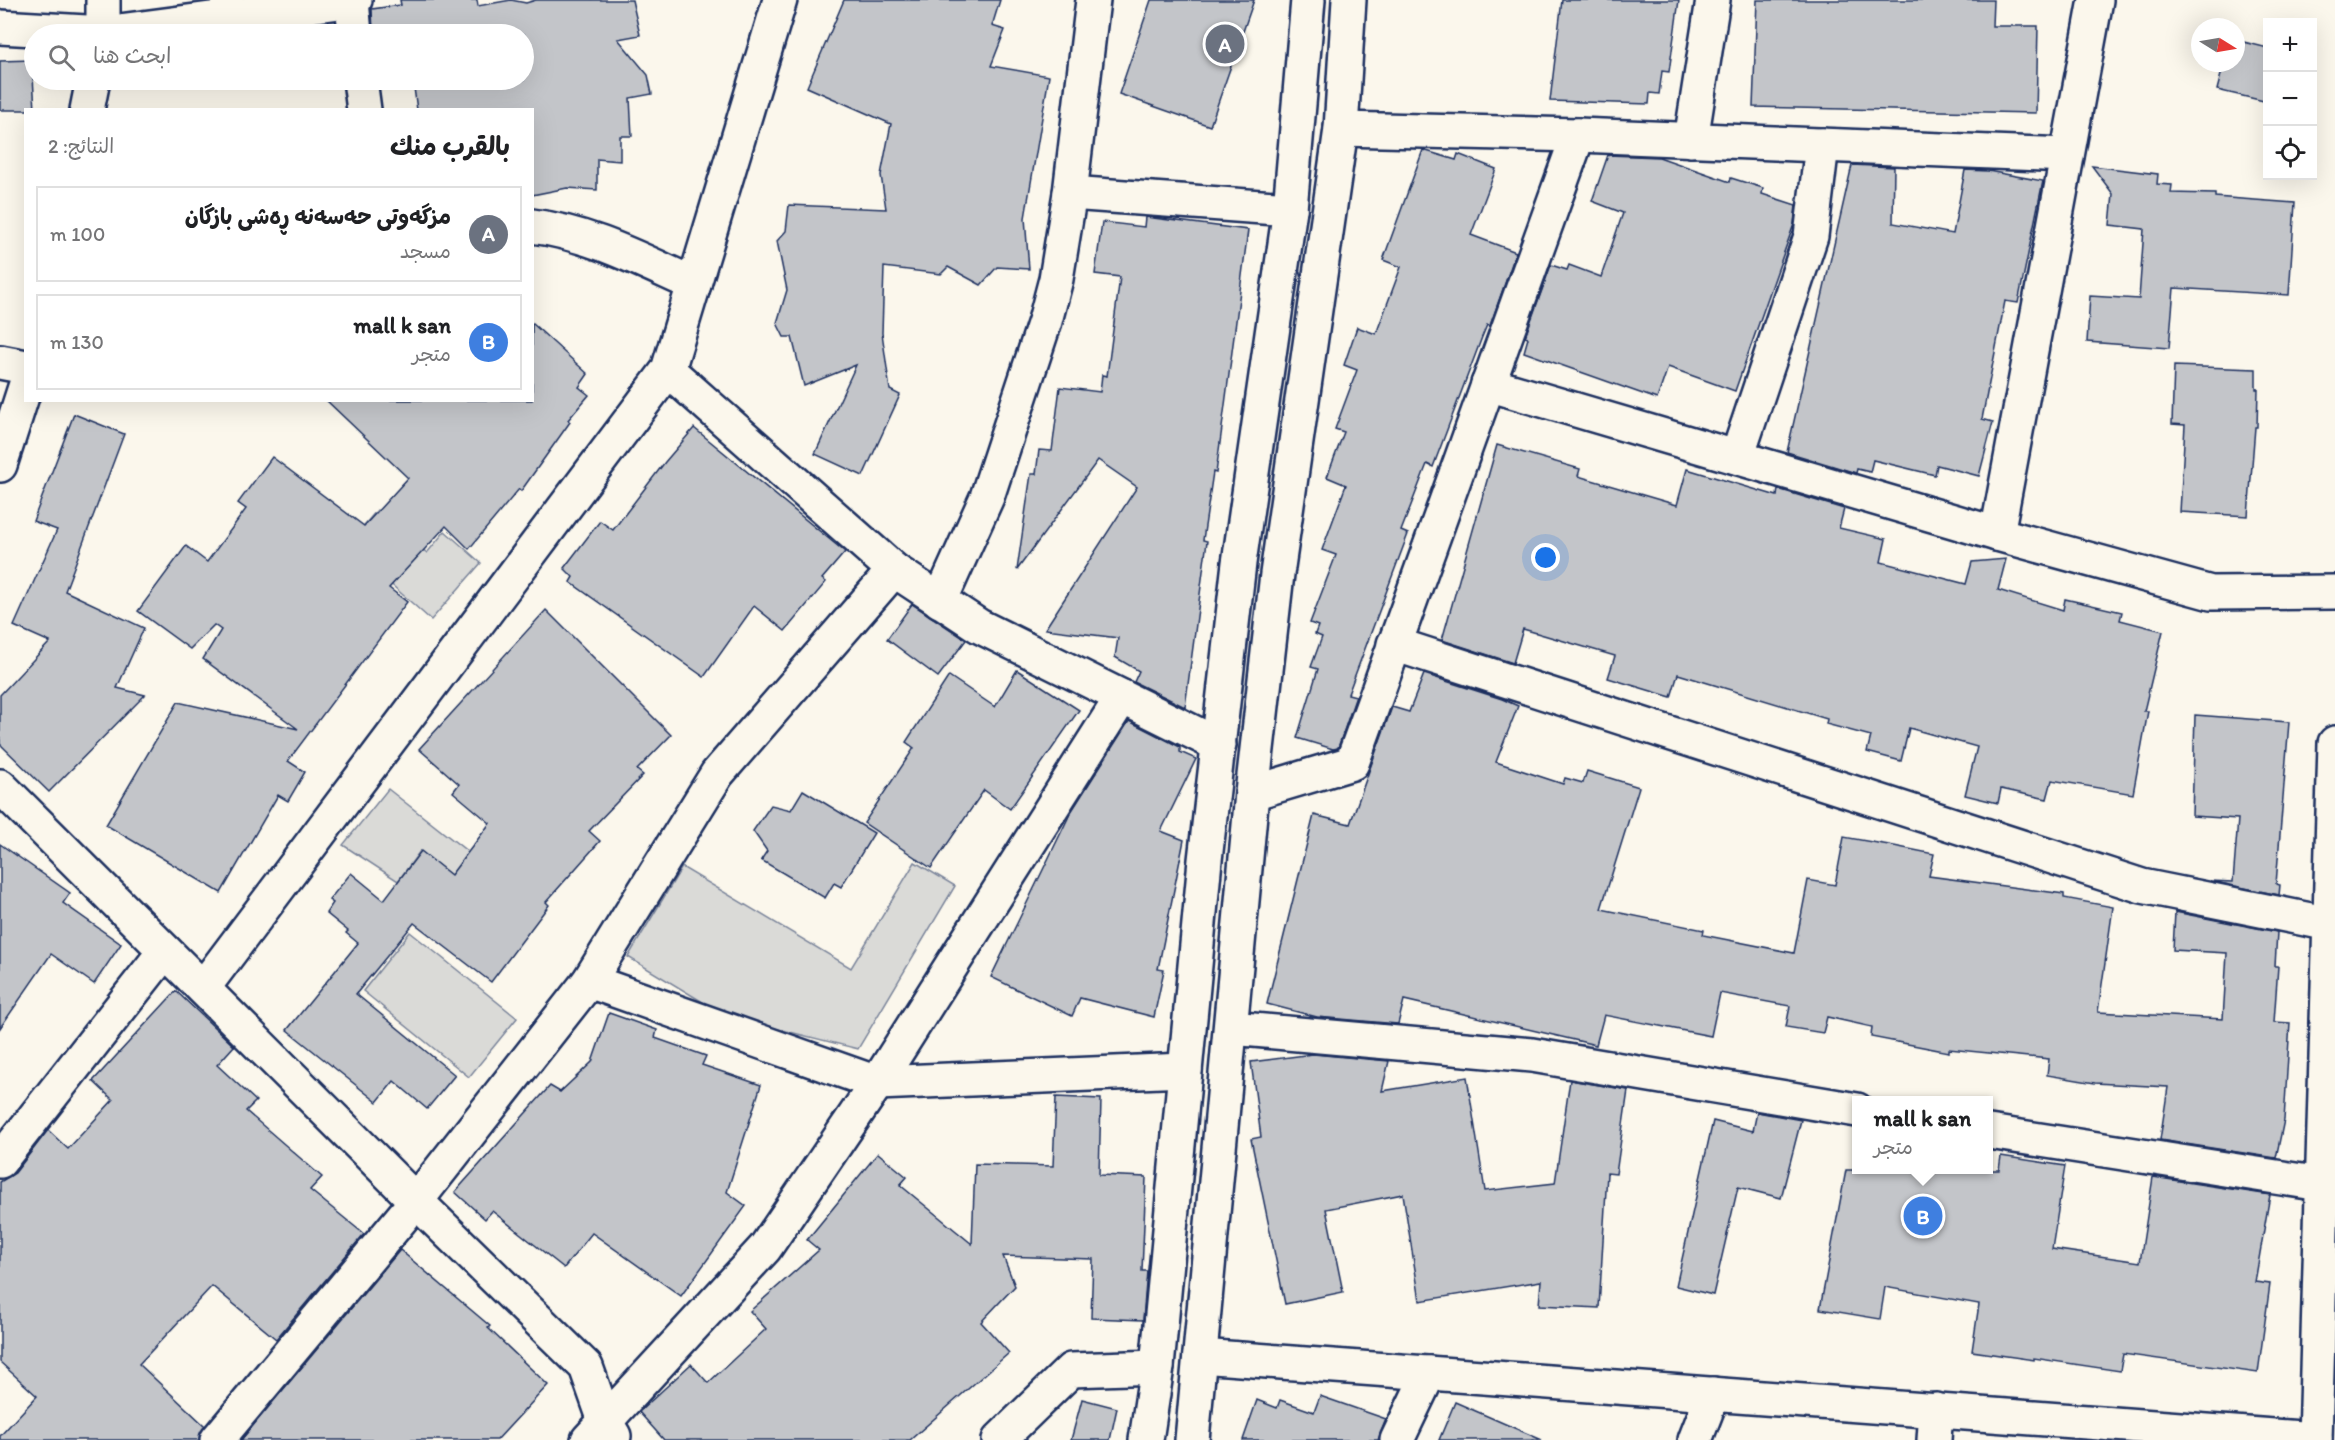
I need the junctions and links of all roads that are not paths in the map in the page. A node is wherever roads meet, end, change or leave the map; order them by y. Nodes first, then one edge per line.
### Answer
1 (104, 0) edge
2 (780, 0) edge
3 (1093, 0) edge
4 (1308, 0) edge
5 (1349, 0) edge
6 (1713, 0) edge
7 (2096, 0) edge
8 (353, 1) edge
9 (103, 24) edge
10 (179, 24) edge
11 (354, 24) edge
12 (0, 27) edge
13 (24, 29) edge
14 (91, 90) edge
15 (361, 90) edge
16 (87, 108) edge
17 (364, 108) edge
18 (1341, 129) junction
19 (1578, 135) junction
20 (1691, 140) junction
21 (1822, 145) junction
22 (2067, 155) junction
23 (1070, 193) junction
24 (1290, 209) junction
25 (534, 226) edge
26 (694, 284) junction
27 (0, 362) edge
28 (24, 367) edge
29 (668, 370) junction
30 (1488, 384) junction
31 (24, 390) edge
32 (1737, 457) junction
33 (0, 465) edge
34 (1997, 534) junction
35 (894, 570) junction
36 (2335, 592) edge
37 (940, 601) junction
38 (1394, 644) junction
39 (1122, 697) junction
40 (2335, 743) edge
41 (1219, 746) junction
42 (0, 786) edge
43 (1252, 793) junction
44 (2330, 924) junction
45 (165, 951) junction
46 (589, 981) junction
47 (203, 988) junction
48 (1231, 1028) junction
49 (1185, 1070) junction
50 (877, 1083) junction
51 (1852, 1109) edge
52 (1993, 1133) edge
53 (0, 1161) edge
54 (2321, 1184) junction
55 (416, 1202) junction
56 (1200, 1356) junction
57 (1157, 1367) junction
58 (1429, 1373) junction
59 (1713, 1394) junction
60 (1935, 1425) edge
61 (603, 1434) edge
62 (2315, 1439) edge
63 (217, 1440) edge
64 (999, 1440) edge
65 (1146, 1440) edge
66 (1192, 1440) edge
67 (1397, 1440) edge
68 (1695, 1440) edge

1 - 9 street
2 - 26 street
3 - 23 street
4 - 24 street
5 - 18 street
6 - 20 street
7 - 22 street
8 - 10 street
8 - 11 street
12 - 13 street
14 - 16 street
15 - 17 street
18 - 19 street
18 - 43 street
19 - 20 street
19 - 30 street
20 - 21 street
21 - 22 street
21 - 32 street
22 - 34 street
23 - 24 street
23 - 37 street
24 - 41 street
25 - 26 street
26 - 29 street
27 - 28 street
29 - 35 street
29 - 47 street
30 - 32 street
30 - 38 street
31 - 33 street
32 - 34 street
34 - 36 street
35 - 37 street
35 - 46 street
37 - 39 street
38 - 43 street
38 - 44 street
39 - 41 street
39 - 50 street
40 - 44 street
41 - 49 street
42 - 45 street
43 - 48 street
44 - 54 street
45 - 47 street
45 - 53 street
46 - 50 street
46 - 55 street
47 - 55 street
48 - 51 street
48 - 56 street
49 - 50 street
49 - 57 street
50 - 61 street
52 - 54 street
54 - 62 street
55 - 61 street
55 - 63 street
56 - 58 street
56 - 66 street
57 - 64 street
57 - 65 street
58 - 59 street
58 - 67 street
59 - 60 street
59 - 68 street
60 - 62 street

